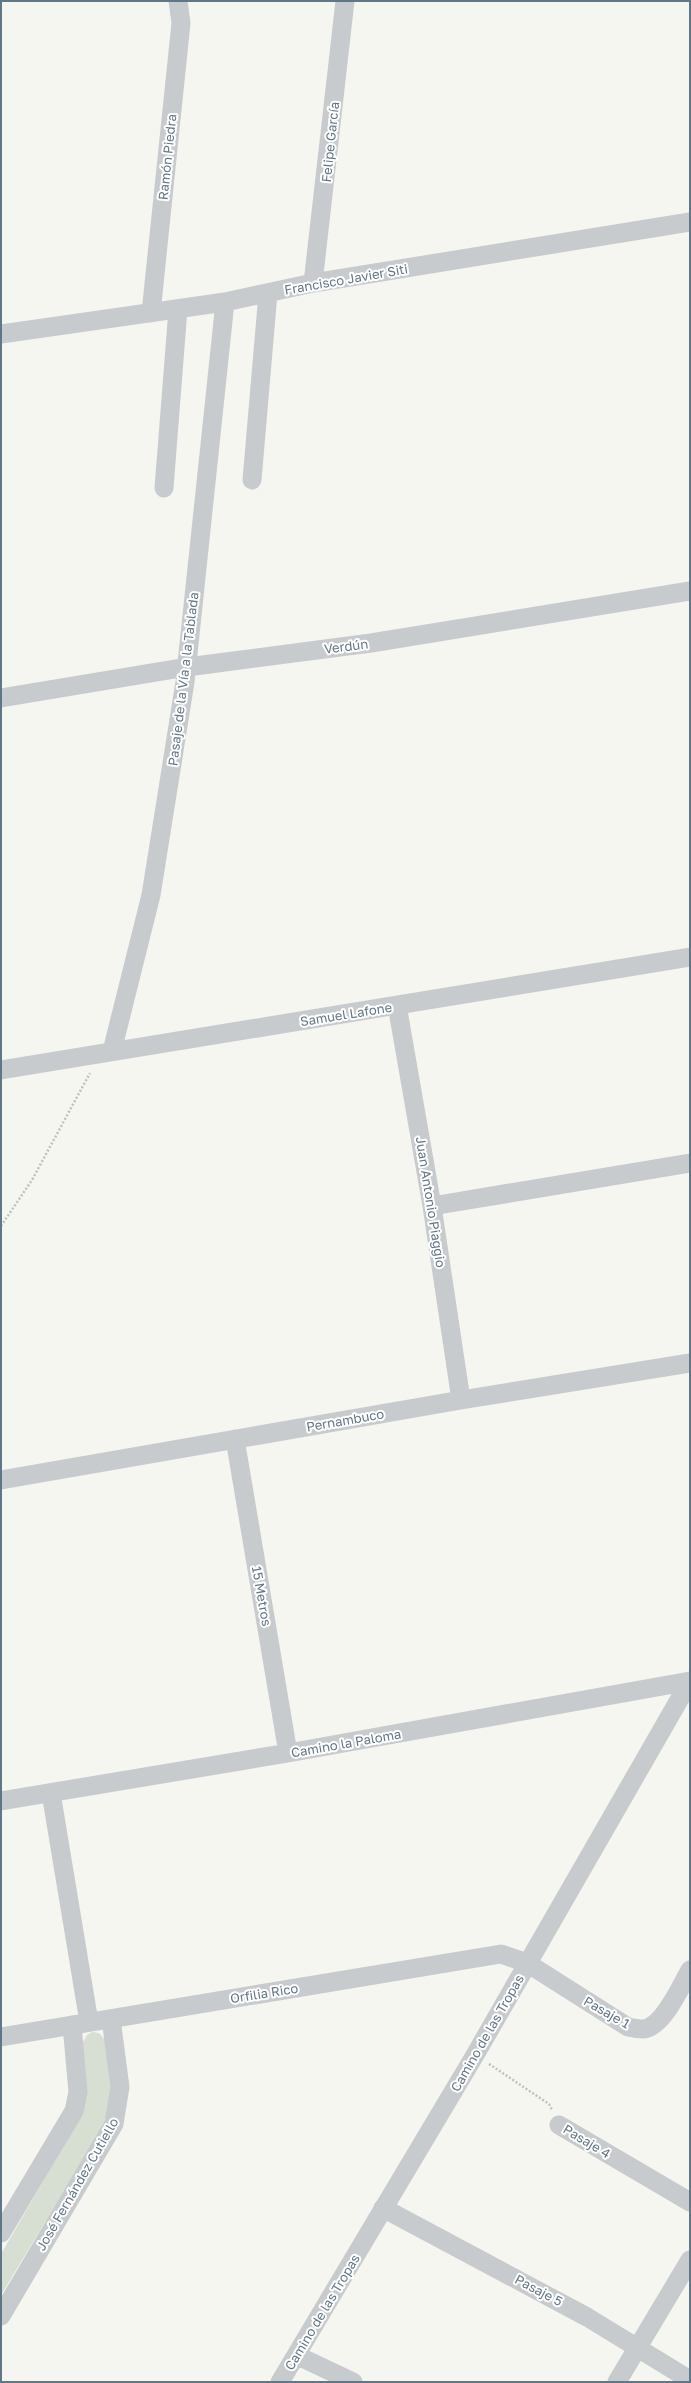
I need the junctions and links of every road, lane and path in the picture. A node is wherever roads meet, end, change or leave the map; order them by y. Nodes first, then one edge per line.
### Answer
1 (178, 1) edge
2 (345, 1) edge
3 (690, 222) edge
4 (313, 283) junction
5 (268, 293) junction
6 (225, 302) junction
7 (178, 310) junction
8 (151, 313) junction
9 (1, 334) edge
10 (252, 480) dead end
11 (164, 488) dead end
12 (690, 591) edge
13 (187, 667) junction
14 (1, 698) edge
15 (690, 957) edge
16 (397, 1006) junction
17 (107, 1052) junction
18 (1, 1070) edge
19 (690, 1163) edge
20 (432, 1206) junction
21 (1, 1226) edge
22 (690, 1363) edge
23 (461, 1400) junction
24 (235, 1439) junction
25 (1, 1480) edge
26 (690, 1681) edge
27 (288, 1753) junction
28 (51, 1793) junction
29 (1, 1801) edge
30 (527, 1963) junction
31 (690, 1970) edge
32 (111, 2019) junction
33 (80, 2023) junction
34 (1, 2037) edge
35 (475, 2055) junction
36 (560, 2125) joint
37 (690, 2202) edge
38 (383, 2208) junction
39 (1, 2232) edge
40 (690, 2260) edge
41 (1, 2316) edge
42 (638, 2348) junction
43 (296, 2355) junction
44 (690, 2380) edge
45 (280, 2382) edge
46 (353, 2382) edge
47 (617, 2382) edge

1 - 8 street, Ramón Piedra
2 - 4 street, Felipe García
3 - 4 street, Francisco Javier Siti
4 - 5 street, Francisco Javier Siti
5 - 6 street, Francisco Javier Siti
5 - 10 street
6 - 7 street, Francisco Javier Siti
6 - 13 street, Pasaje de la Vía a la Tablada
7 - 8 street, Francisco Javier Siti
7 - 11 street
8 - 9 street, Francisco Javier Siti
12 - 13 street, Verdún
13 - 14 street, Verdún
13 - 17 street, Pasaje de la Vía a la Tablada
15 - 16 street, Samuel Lafone
16 - 17 street, Samuel Lafone
16 - 20 street, Juan Antonio Piaggio
17 - 18 street, Samuel Lafone
17 - 21 path
19 - 20 street
20 - 23 street, Juan Antonio Piaggio
22 - 23 street, Pernambuco
23 - 24 street, Pernambuco
24 - 25 street, Pernambuco
24 - 27 street, 15 Metros
26 - 27 street, Camino la Paloma
26 - 30 street, Camino de las Tropas
27 - 28 street, Camino la Paloma
28 - 29 street, Camino la Paloma
28 - 33 street
30 - 31 street, Pasaje 1
30 - 32 street, Orfilia Rico
30 - 35 street, Camino de las Tropas
32 - 33 street, Orfilia Rico
32 - 41 street, José Fernández Cutiello
33 - 34 street, Orfilia Rico
33 - 39 street
35 - 36 path, Pasaje 4
35 - 38 street, Camino de las Tropas
36 - 37 street, Pasaje 4
38 - 42 street, Pasaje 5
38 - 43 street, Camino de las Tropas
40 - 42 street
42 - 44 street, Pasaje 5
42 - 47 street
43 - 45 street, Camino de las Tropas
43 - 46 street

